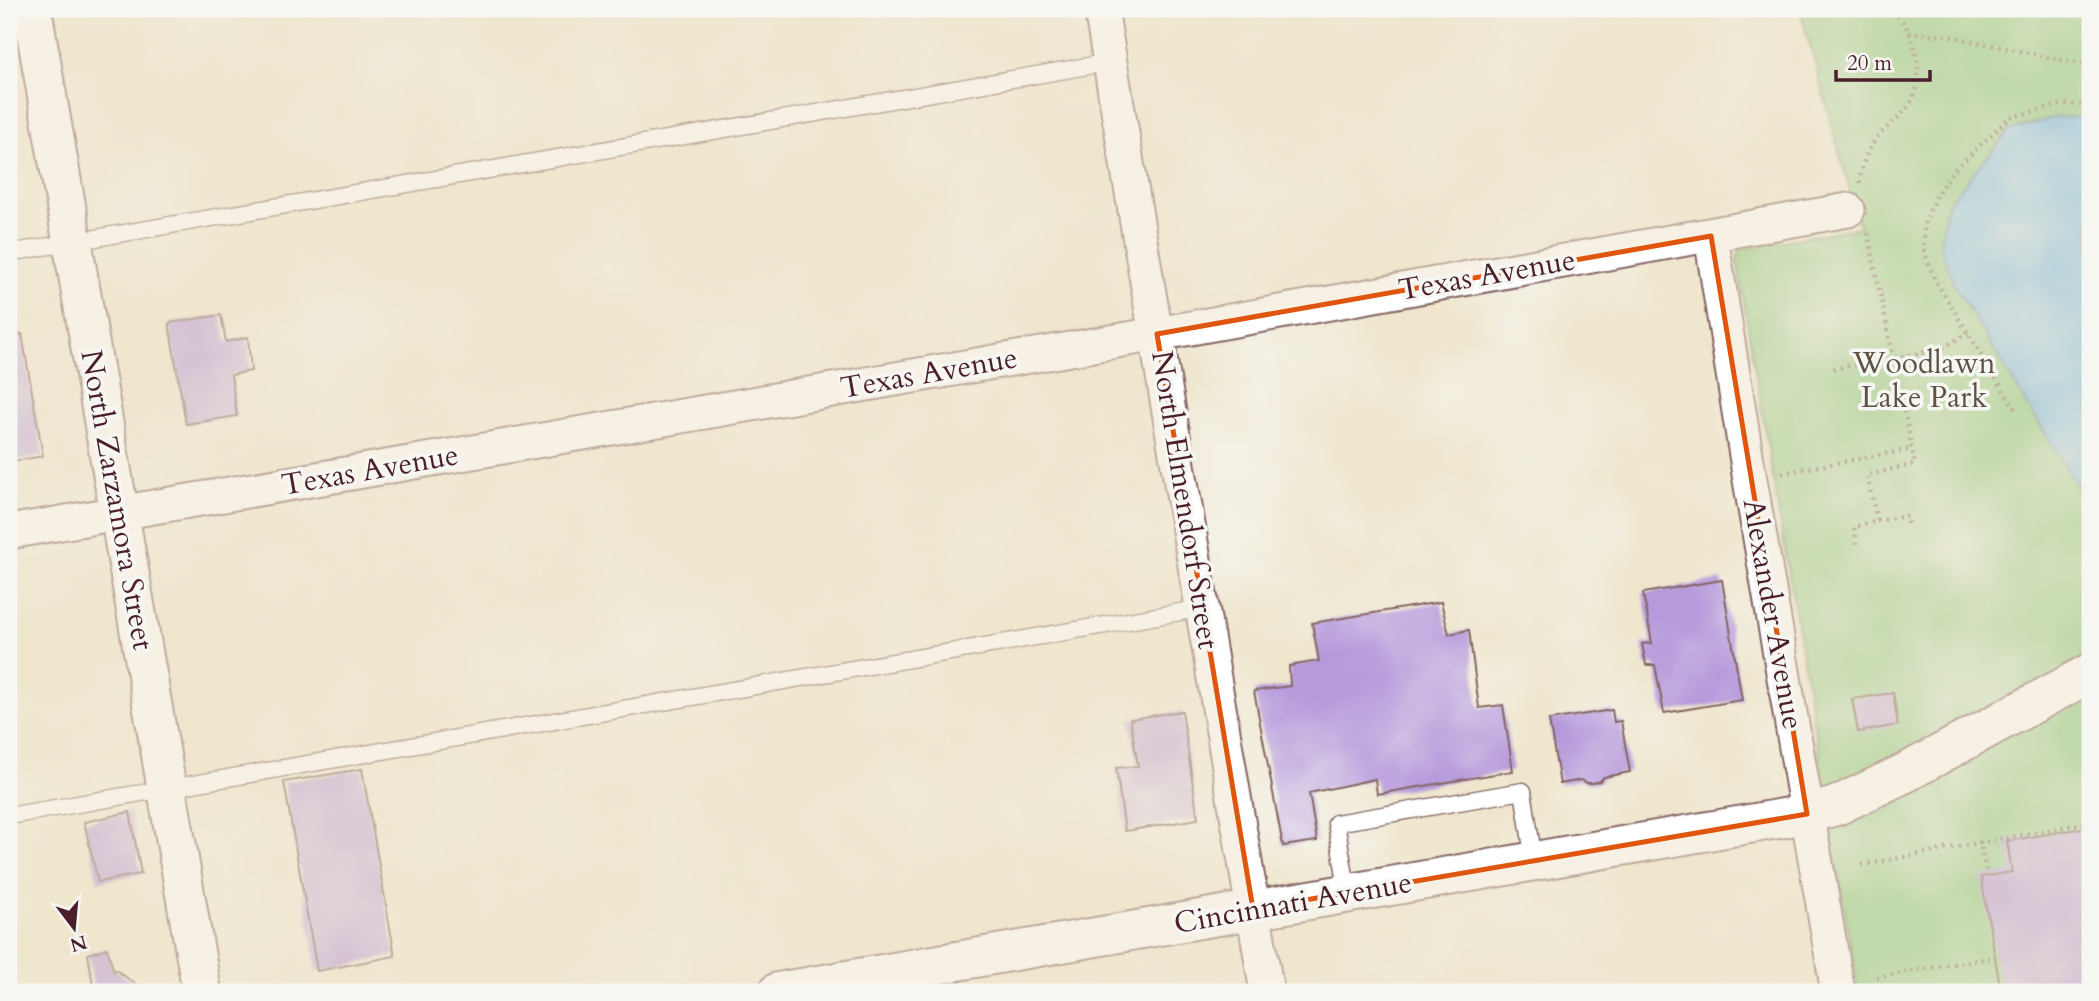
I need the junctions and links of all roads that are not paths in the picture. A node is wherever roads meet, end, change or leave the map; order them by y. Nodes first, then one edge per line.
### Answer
1 (32, 9) edge
2 (1101, 9) edge
3 (1111, 62) junction
4 (1858, 209) road end
5 (1711, 236) junction
6 (72, 242) junction
7 (9, 253) edge
8 (1157, 334) junction
9 (119, 513) junction
10 (9, 532) edge
11 (1203, 608) junction
12 (2090, 673) edge
13 (166, 789) junction
14 (1807, 814) junction
15 (9, 816) edge
16 (1534, 861) junction
17 (1348, 893) junction
18 (1253, 909) junction
19 (202, 992) edge
20 (778, 992) edge
21 (1268, 992) edge
22 (1838, 992) edge

1 - 6 street, North Zarzamora Street
2 - 3 street, North Elmendorf Street
3 - 6 lane
3 - 8 street, North Elmendorf Street
4 - 5 street, Texas Avenue
5 - 8 street, Texas Avenue
5 - 14 street, Alexander Avenue
6 - 7 lane
6 - 9 street, North Zarzamora Street
8 - 9 street, Texas Avenue
8 - 11 street, North Elmendorf Street
9 - 10 street, Texas Avenue
9 - 13 street, North Zarzamora Street
11 - 13 lane
11 - 18 street, North Elmendorf Street
12 - 14 street, Cincinnati Avenue
13 - 15 lane
13 - 19 street, North Zarzamora Street
14 - 16 street, Cincinnati Avenue
14 - 22 street, Alexander Avenue
16 - 17 street, Cincinnati Avenue
16 - 17 lane
17 - 18 street, Cincinnati Avenue
18 - 20 street, Cincinnati Avenue
18 - 21 street, North Elmendorf Street

